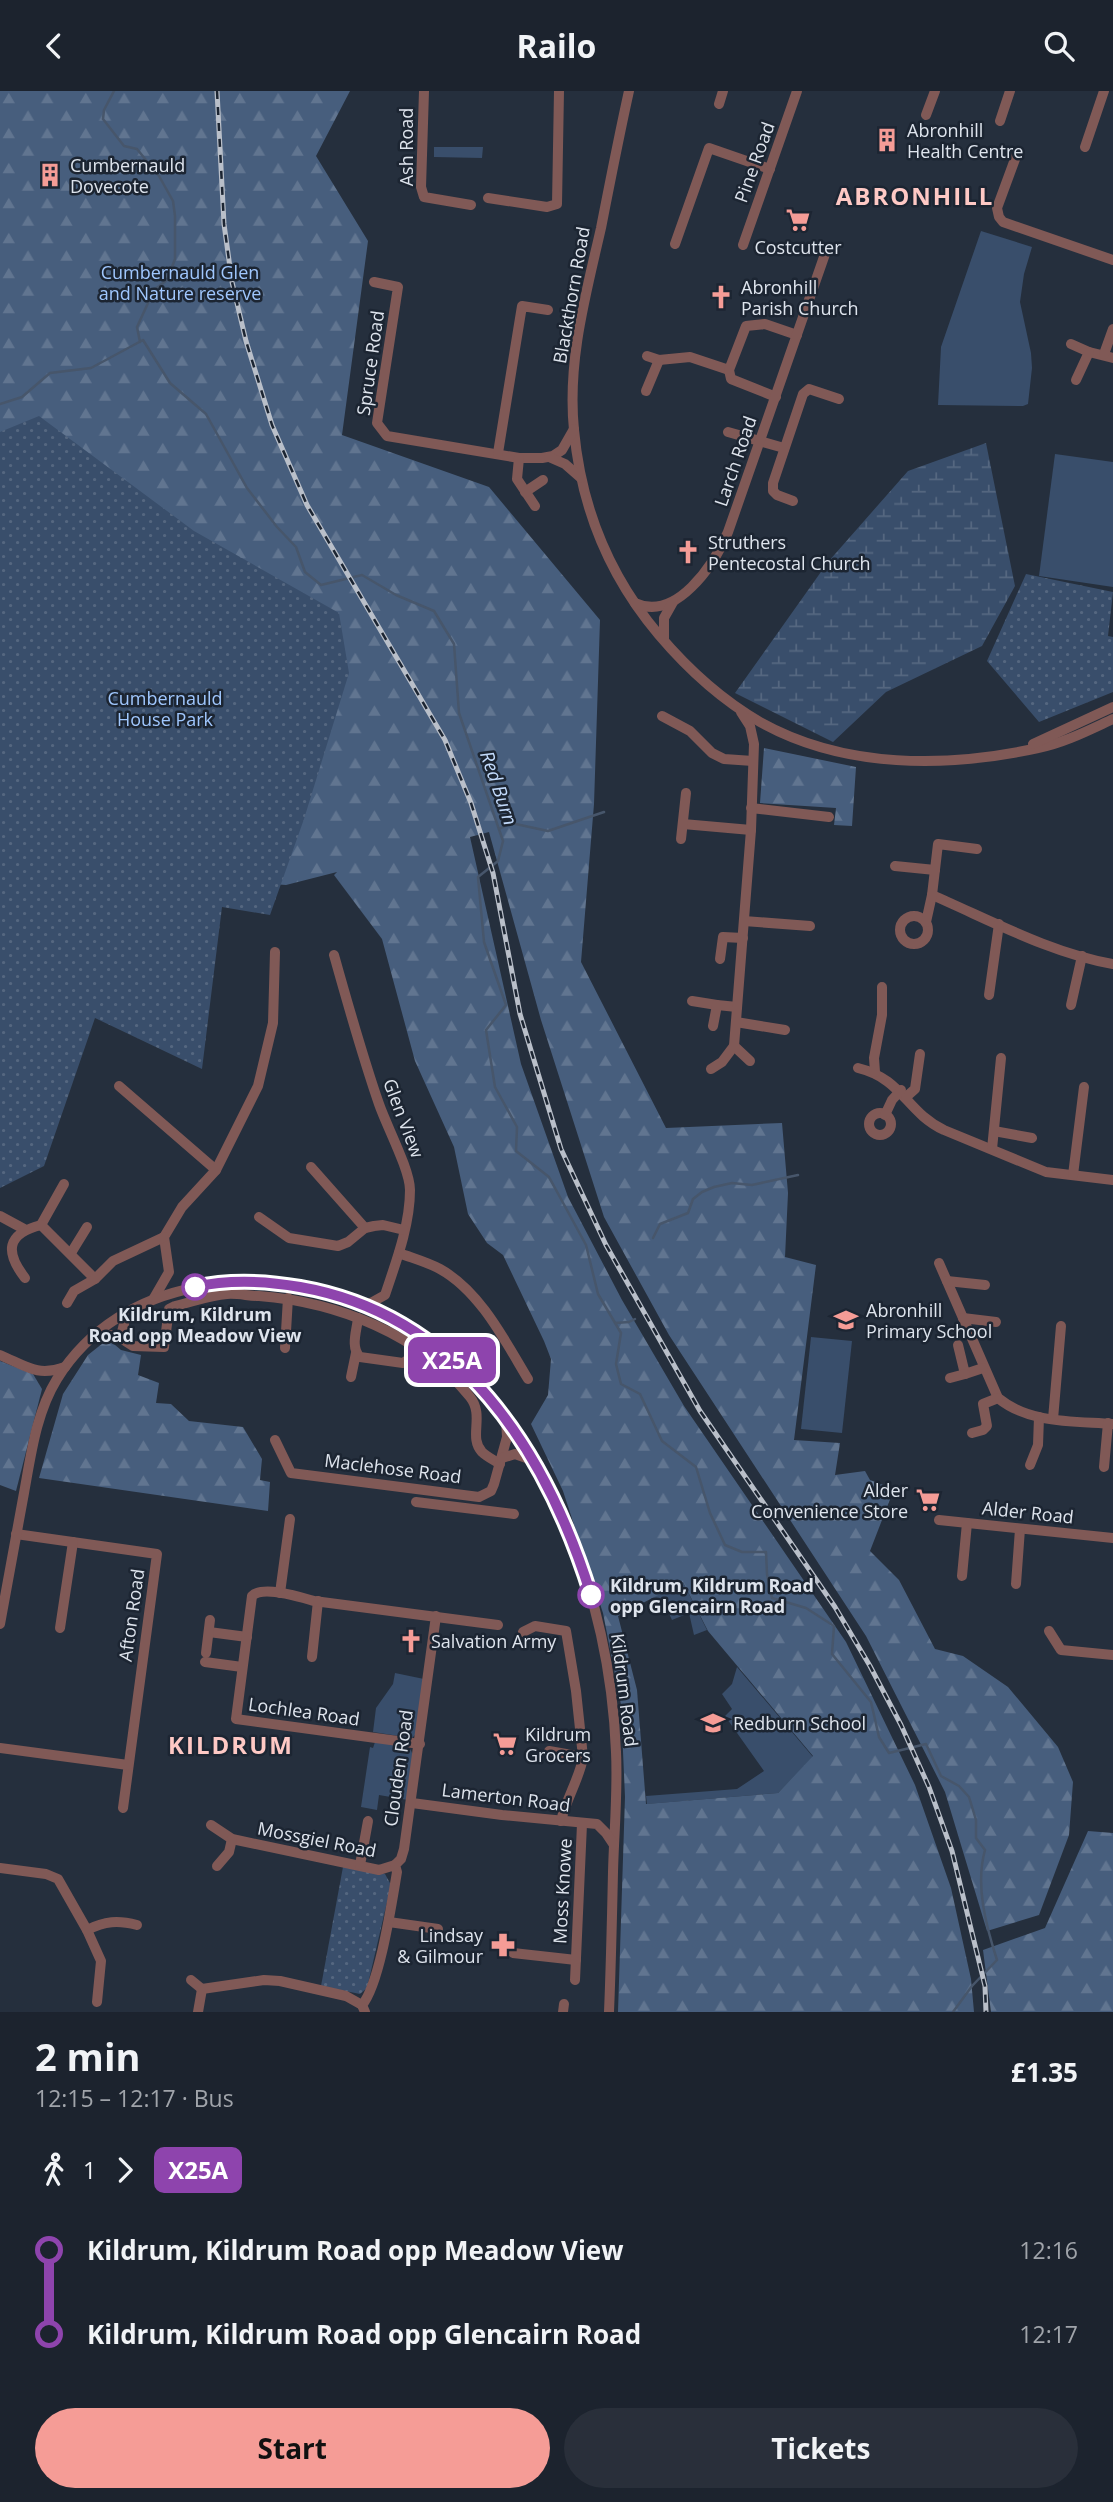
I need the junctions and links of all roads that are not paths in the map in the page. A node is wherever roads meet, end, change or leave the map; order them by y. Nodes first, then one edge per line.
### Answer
1 (424, 91) edge
2 (559, 91) edge
3 (629, 91) edge
4 (723, 91) edge
5 (797, 91) edge
6 (935, 91) edge
7 (1010, 91) edge
8 (1104, 91) edge
9 (719, 104) dead end
10 (926, 115) dead end
11 (1000, 121) dead end
12 (1084, 147) dead end
13 (1018, 151) dead end
14 (770, 169) junction
15 (488, 198) dead end
16 (471, 205) dead end
17 (674, 244) dead end
18 (743, 245) dead end
19 (825, 254) dead end
20 (1112, 258) edge
21 (374, 282) dead end
22 (548, 310) dead end
23 (1113, 329) edge
24 (797, 335) junction
25 (1071, 344) dead end
26 (1089, 352) junction
27 (647, 356) dead end
28 (1109, 356) edge
29 (659, 361) junction
30 (729, 370) junction
31 (1076, 380) dead end
32 (646, 391) dead end
33 (775, 397) junction
34 (839, 399) dead end
35 (574, 429) junction
36 (728, 432) dead end
37 (760, 442) junction
38 (784, 448) junction
39 (498, 453) junction
40 (549, 457) junction
41 (519, 458) junction
42 (582, 478) junction
43 (542, 480) dead end
44 (525, 492) junction
45 (793, 501) dead end
46 (535, 506) dead end
47 (674, 600) junction
48 (635, 603) junction
49 (664, 641) junction
50 (1113, 704) edge
51 (735, 705) junction
52 (662, 716) dead end
53 (1113, 719) edge
54 (779, 730) junction
55 (754, 746) junction
56 (1018, 751) junction
57 (753, 761) junction
58 (686, 793) dead end
59 (751, 808) junction
60 (830, 817) dead end
61 (683, 824) junction
62 (751, 830) junction
63 (681, 839) dead end
64 (977, 849) dead end
65 (895, 866) dead end
66 (935, 870) junction
67 (932, 895) junction
68 (744, 921) junction
69 (926, 922) dead end
70 (999, 924) junction
71 (810, 926) dead end
72 (743, 938) junction
73 (275, 952) dead end
74 (334, 955) dead end
75 (1082, 956) junction
76 (720, 959) dead end
77 (1113, 964) edge
78 (882, 988) dead end
79 (989, 996) dead end
80 (692, 1001) dead end
81 (717, 1005) junction
82 (1070, 1005) dead end
83 (737, 1007) junction
84 (736, 1022) junction
85 (713, 1026) dead end
86 (785, 1030) dead end
87 (734, 1046) junction
88 (920, 1054) dead end
89 (1001, 1058) dead end
90 (750, 1061) dead end
91 (858, 1068) dead end
92 (711, 1069) dead end
93 (875, 1072) junction
94 (119, 1086) dead end
95 (1084, 1087) dead end
96 (903, 1094) junction
97 (885, 1115) dead end
98 (994, 1131) junction
99 (1032, 1138) dead end
100 (992, 1149) junction
101 (311, 1167) dead end
102 (216, 1170) junction
103 (1073, 1175) junction
104 (1113, 1180) edge
105 (64, 1184) dead end
106 (0, 1216) edge
107 (258, 1217) dead end
108 (41, 1225) junction
109 (87, 1227) dead end
110 (365, 1228) junction
111 (24, 1229) junction
112 (404, 1230) junction
113 (164, 1237) junction
114 (71, 1253) junction
115 (399, 1253) junction
116 (939, 1263) dead end
117 (169, 1272) junction
118 (25, 1278) dead end
119 (94, 1279) junction
120 (947, 1281) junction
121 (985, 1285) dead end
122 (191, 1287) junction
123 (386, 1295) junction
124 (288, 1298) junction
125 (153, 1299) junction
126 (66, 1303) dead end
127 (367, 1305) junction
128 (127, 1312) junction
129 (359, 1318) junction
130 (392, 1318) junction
131 (963, 1318) junction
132 (996, 1322) dead end
133 (1061, 1325) dead end
134 (93, 1336) junction
135 (121, 1336) junction
136 (958, 1345) dead end
137 (285, 1348) dead end
138 (420, 1352) junction
139 (356, 1353) junction
140 (0, 1355) edge
141 (65, 1367) junction
142 (983, 1368) junction
143 (41, 1372) junction
144 (965, 1374) junction
145 (351, 1377) dead end
146 (950, 1378) dead end
147 (528, 1379) dead end
148 (47, 1396) junction
149 (998, 1398) junction
150 (1039, 1417) junction
151 (506, 1418) junction
152 (1053, 1419) junction
153 (1110, 1424) edge
154 (972, 1433) dead end
155 (275, 1440) dead end
156 (501, 1461) junction
157 (534, 1462) junction
158 (1030, 1465) dead end
159 (1104, 1467) dead end
160 (455, 1493) junction
161 (416, 1502) dead end
162 (454, 1507) junction
163 (513, 1514) dead end
164 (290, 1519) dead end
165 (939, 1520) dead end
166 (967, 1524) junction
167 (1020, 1529) junction
168 (16, 1534) junction
169 (1113, 1538) edge
170 (287, 1541) junction
171 (73, 1542) junction
172 (302, 1543) dead end
173 (12, 1558) junction
174 (0, 1566) edge
175 (962, 1576) dead end
176 (1016, 1584) dead end
177 (280, 1593) junction
178 (316, 1601) junction
179 (436, 1616) junction
180 (210, 1620) dead end
181 (0, 1624) edge
182 (498, 1625) dead end
183 (60, 1628) dead end
184 (209, 1632) junction
185 (523, 1632) dead end
186 (1049, 1632) dead end
187 (315, 1633) junction
188 (327, 1636) dead end
189 (247, 1637) junction
190 (1113, 1655) edge
191 (312, 1657) dead end
192 (242, 1667) junction
193 (420, 1744) junction
194 (0, 1748) edge
195 (550, 1751) dead end
196 (583, 1757) junction
197 (128, 1765) junction
198 (616, 1802) junction
199 (412, 1803) junction
200 (123, 1808) dead end
201 (368, 1821) dead end
202 (561, 1821) junction
203 (582, 1824) junction
204 (597, 1824) junction
205 (211, 1825) dead end
206 (232, 1839) junction
207 (614, 1845) junction
208 (360, 1865) junction
209 (395, 1865) junction
210 (218, 1866) dead end
211 (0, 1868) edge
212 (389, 1922) junction
213 (137, 1925) dead end
214 (438, 1929) dead end
215 (88, 1930) junction
216 (513, 1952) dead end
217 (576, 1960) junction
218 (191, 1980) dead end
219 (576, 1980) dead end
220 (202, 1989) junction
221 (97, 2002) dead end
222 (363, 2008) edge
223 (198, 2012) edge
224 (609, 2012) edge

1 - 16 street, Ash Road
2 - 15 street
3 - 35 street, Blackthorn Road
4 - 9 street
5 - 14 street, Pine Road
6 - 10 street
7 - 11 street
8 - 12 street
13 - 20 street
14 - 17 street
14 - 18 street, Pine Road
19 - 24 street, Larch Road
21 - 39 street, Spruce Road
22 - 39 street
23 - 28 street
24 - 30 street
24 - 33 street, Larch Road
25 - 26 street
26 - 28 street
26 - 31 street
27 - 29 street
29 - 30 street
29 - 32 street
30 - 33 street
33 - 37 street, Larch Road
34 - 38 street
35 - 40 street
35 - 42 street, Blackthorn Road
36 - 37 street
37 - 38 street
37 - 47 street, Larch Road
38 - 45 street
39 - 41 street, Spruce Road
40 - 41 street, Spruce Road
40 - 42 street
41 - 44 street
42 - 48 street, Blackthorn Road
43 - 44 street
44 - 46 street
47 - 48 street
47 - 49 street
48 - 49 street, Blackthorn Road
49 - 51 street, Blackthorn Road
50 - 56 street, Blackthorn Road
51 - 54 street, Blackthorn Road
51 - 55 street
52 - 57 street
53 - 56 street, Blackthorn Road
54 - 55 street
54 - 56 street, Blackthorn Road
55 - 57 street
57 - 59 street
58 - 61 street
59 - 60 street
59 - 62 street
61 - 62 street
61 - 63 street
62 - 68 street
64 - 66 street
65 - 66 street
66 - 67 street
67 - 69 street
67 - 70 street
68 - 71 street
68 - 72 street
70 - 75 street
70 - 79 street
72 - 76 street
72 - 83 street
73 - 102 street
74 - 112 street, Glen View
75 - 77 street
75 - 82 street
78 - 93 street
80 - 81 street
81 - 83 street
81 - 85 street
83 - 84 street
84 - 86 street
84 - 87 street
87 - 90 street
87 - 92 street
88 - 96 street
89 - 98 street
91 - 93 street
93 - 96 street
94 - 102 street
95 - 103 street
96 - 97 street
96 - 100 street
98 - 99 street
98 - 100 street
100 - 103 street
101 - 110 street
102 - 113 street
103 - 104 street
105 - 108 street
106 - 111 street
107 - 110 street
108 - 111 street
108 - 114 street
109 - 114 street
110 - 112 street
111 - 118 street
112 - 115 street, Glen View
113 - 117 street
113 - 119 street
114 - 119 street
115 - 123 street, Glen View
115 - 147 street
116 - 120 street
117 - 122 street
117 - 125 street
119 - 126 street
120 - 121 street
120 - 131 street
122 - 125 street, Kildrum Road
122 - 127 street, Kildrum Road
123 - 127 street
123 - 130 street
124 - 129 street
124 - 135 street
124 - 137 street
125 - 128 street, Kildrum Road
127 - 130 street, Kildrum Road
128 - 134 street, Kildrum Road
128 - 135 street
129 - 138 street
129 - 139 street
130 - 151 street, Kildrum Road
131 - 132 street
131 - 142 street
133 - 152 street
134 - 135 street
134 - 141 street, Kildrum Road
136 - 144 street
138 - 139 street
138 - 156 street
139 - 145 street
140 - 143 street
141 - 143 street
141 - 148 street, Kildrum Road
142 - 144 street
142 - 149 street
143 - 148 street
144 - 146 street
148 - 168 street, Kildrum Road
149 - 150 street
149 - 154 street
150 - 152 street
150 - 158 street
151 - 156 street, Maclehose Road
151 - 157 street, Kildrum Road
152 - 153 street
153 - 159 street
155 - 160 street, Maclehose Road
156 - 157 street
156 - 160 street, Maclehose Road
157 - 198 street, Kildrum Road
160 - 162 street
161 - 162 street
162 - 163 street
164 - 170 street
165 - 166 street, Alder Road
166 - 167 street, Alder Road
166 - 175 street
167 - 169 street, Alder Road
167 - 176 street
168 - 171 street, Afton Road
168 - 173 street, Kildrum Road
170 - 172 street
170 - 177 street
171 - 183 street
171 - 197 street, Afton Road
173 - 174 street
173 - 181 street, Kildrum Road
177 - 178 street, Lochlea Road
177 - 189 street, Lochlea Road
178 - 179 street
178 - 187 street
179 - 182 street
179 - 193 street, Clouden Road
180 - 184 street
184 - 189 street
184 - 192 street
185 - 196 street
186 - 190 street
187 - 188 street
187 - 191 street
189 - 192 street, Lochlea Road
192 - 193 street, Lochlea Road
193 - 199 street, Clouden Road
194 - 197 street
195 - 196 street
196 - 202 street
197 - 200 street, Afton Road
198 - 204 street
198 - 207 street, Kildrum Road
199 - 202 street, Lamerton Road
199 - 209 street, Clouden Road
201 - 208 street
202 - 203 street, Lamerton Road
203 - 204 street, Lamerton Road
203 - 217 street, Moss Knowe
204 - 207 street
205 - 206 street, Mossgiel Road
206 - 208 street, Mossgiel Road
206 - 210 street, Mossgiel Road
207 - 224 street, Kildrum Road
208 - 209 street, Mossgiel Road
209 - 212 street, Clouden Road
211 - 215 street
212 - 214 street
212 - 222 street, Clouden Road
213 - 215 street
215 - 221 street
216 - 217 street, Moss Knowe
217 - 219 street, Moss Knowe
218 - 220 street
220 - 222 street
220 - 223 street

